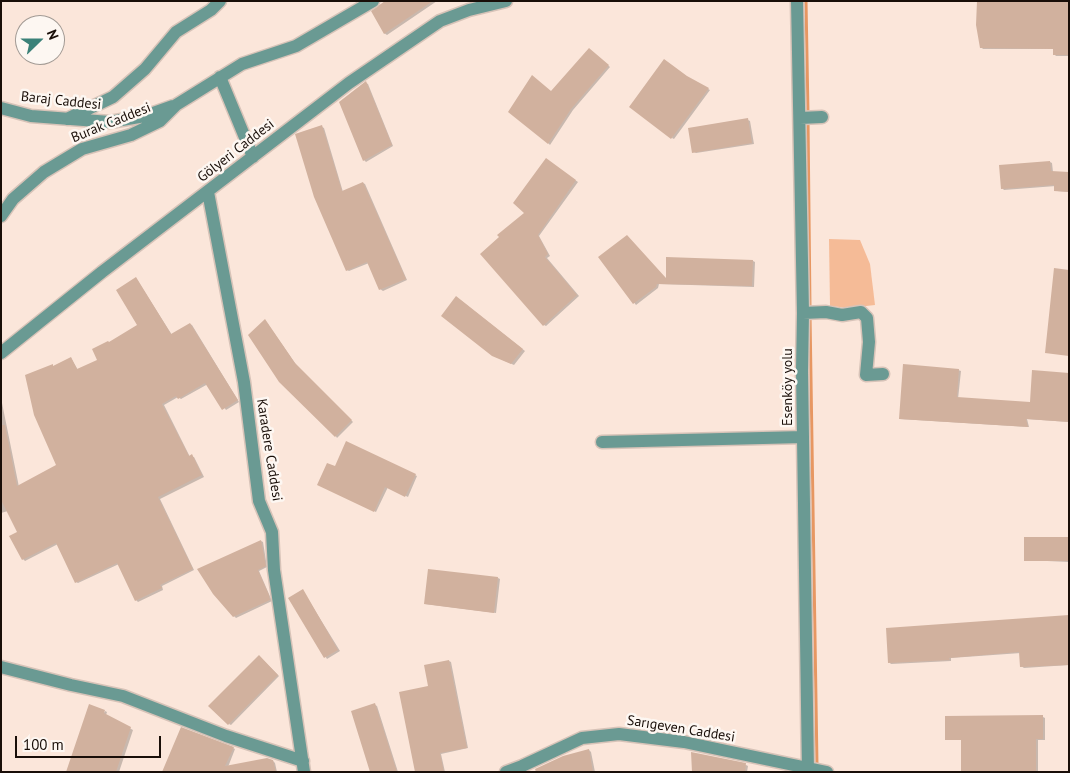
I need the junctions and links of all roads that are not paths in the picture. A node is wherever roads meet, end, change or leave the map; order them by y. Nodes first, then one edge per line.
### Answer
1 (220, 1) edge
2 (373, 1) edge
3 (506, 1) edge
4 (797, 1) edge
5 (220, 78) junction
6 (176, 105) junction
7 (1, 108) edge
8 (67, 119) junction
9 (253, 157) junction
10 (208, 192) junction
11 (1, 216) edge
12 (808, 313) junction
13 (1, 353) edge
14 (883, 374) dead end
15 (803, 437) junction
16 (602, 442) dead end
17 (1, 667) edge
18 (304, 766) edge
19 (814, 769) edge
20 (506, 772) edge

1 - 8 street
2 - 5 street, Burak Caddesi
3 - 9 street, Gölyeri Caddesi
4 - 12 street, Esenköy yolu
5 - 6 street, Burak Caddesi
5 - 9 street
6 - 8 street, Baraj Caddesi
6 - 11 street, Burak Caddesi
7 - 8 street, Baraj Caddesi
9 - 10 street, Gölyeri Caddesi
10 - 13 street, Gölyeri Caddesi
10 - 18 street, Karadere Caddesi
12 - 14 street
12 - 15 street, Esenköy yolu
15 - 16 street
15 - 19 street, Esenköy yolu
17 - 18 street
19 - 20 street, Sarıgeven Caddesi

